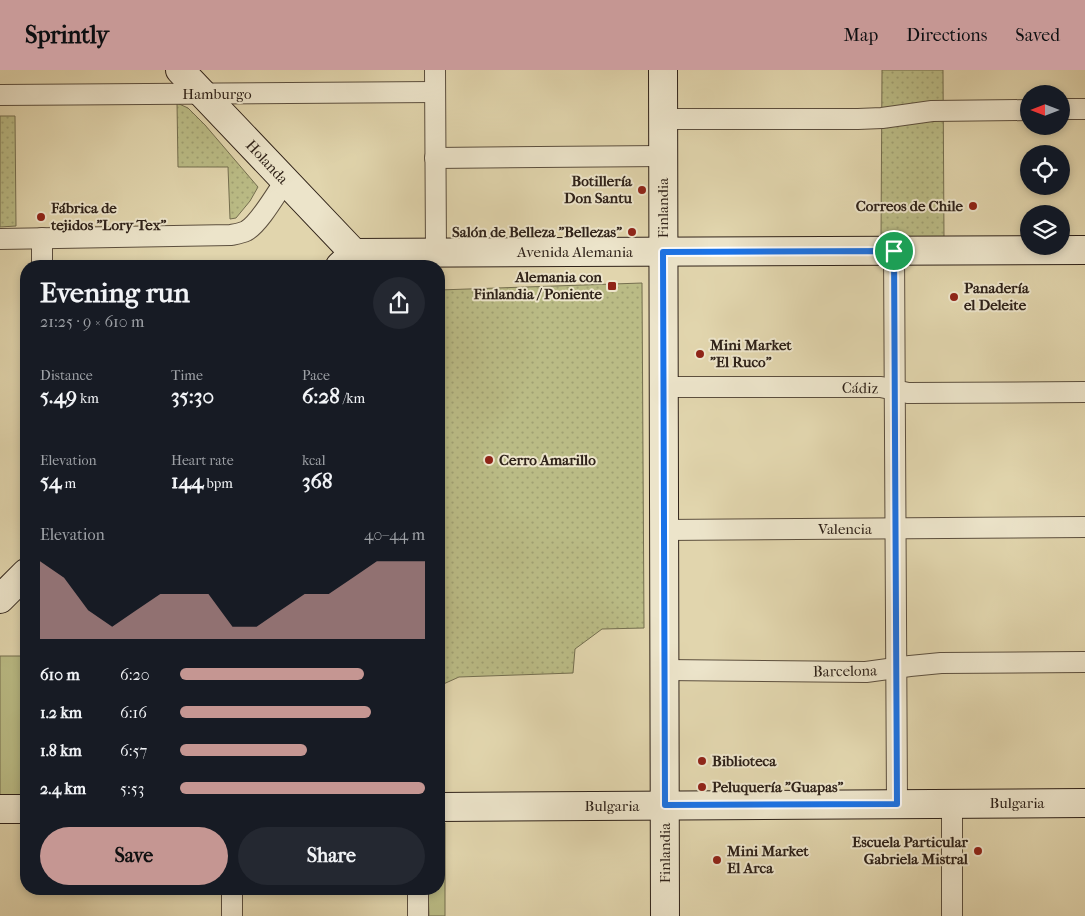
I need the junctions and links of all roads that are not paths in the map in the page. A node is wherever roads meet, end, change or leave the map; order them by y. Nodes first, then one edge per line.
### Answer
1 (180, 70) edge
2 (435, 70) edge
3 (663, 70) edge
4 (435, 92) junction
5 (202, 94) junction
6 (0, 95) edge
7 (1085, 109) edge
8 (1020, 110) edge
9 (1070, 110) edge
10 (663, 119) junction
11 (663, 156) junction
12 (435, 158) junction
13 (285, 181) junction
14 (42, 238) junction
15 (0, 239) edge
16 (1085, 250) edge
17 (894, 251) junction
18 (663, 252) junction
19 (436, 253) junction
20 (42, 260) edge
21 (347, 260) edge
22 (664, 387) junction
23 (895, 390) junction
24 (1085, 392) edge
25 (1085, 527) edge
26 (896, 528) junction
27 (664, 530) junction
28 (20, 580) edge
29 (0, 599) edge
30 (1085, 662) edge
31 (896, 668) junction
32 (665, 670) junction
33 (1085, 803) edge
34 (897, 804) junction
35 (952, 804) junction
36 (665, 805) junction
37 (445, 807) edge
38 (0, 809) edge
39 (20, 809) edge
40 (232, 895) edge
41 (418, 895) edge
42 (232, 916) edge
43 (418, 916) edge
44 (665, 916) edge
45 (952, 916) edge

1 - 5 street, Holanda
2 - 4 street
3 - 10 street, Finlandia
4 - 5 street, Hamburgo
4 - 12 street
5 - 6 street, Hamburgo
5 - 13 street, Holanda
7 - 9 street
8 - 10 street
10 - 11 street, Finlandia
11 - 12 street
11 - 18 street, Finlandia
12 - 19 street
13 - 14 street
13 - 21 street, Holanda
14 - 15 street
14 - 20 street
16 - 17 street, Avenida Alemania
17 - 18 street, Avenida Alemania
17 - 23 street
18 - 19 street, Avenida Alemania
18 - 22 street, Finlandia
19 - 21 street, Avenida Alemania
22 - 23 street, Cádiz
22 - 27 street, Finlandia
23 - 24 street, Cádiz
23 - 26 street
25 - 26 street, Valencia
26 - 27 street, Valencia
26 - 31 street
27 - 32 street, Finlandia
28 - 29 street
30 - 31 street, Barcelona
31 - 32 street, Barcelona
31 - 34 street
32 - 36 street, Finlandia
33 - 35 street, Bulgaria
34 - 35 street, Bulgaria
34 - 36 street, Bulgaria
35 - 45 street
36 - 37 street, Bulgaria
36 - 44 street, Finlandia
38 - 39 street
40 - 42 street
41 - 43 street

